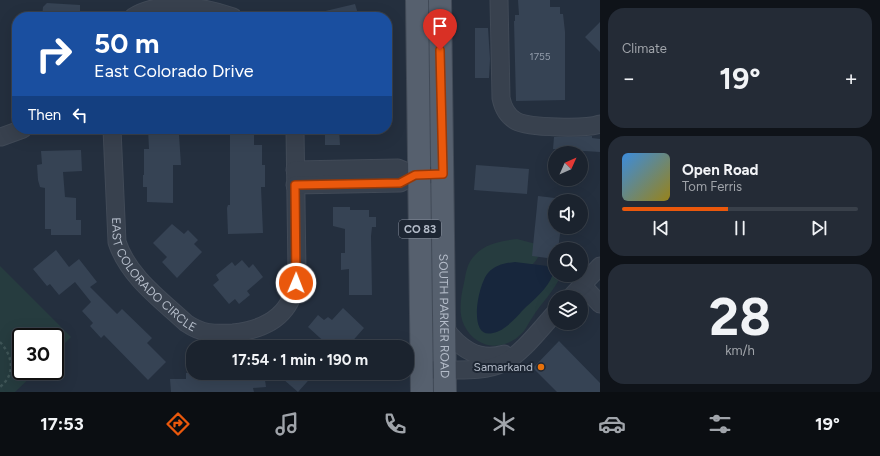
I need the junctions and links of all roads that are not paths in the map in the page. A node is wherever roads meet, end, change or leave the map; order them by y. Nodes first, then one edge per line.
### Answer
1 (417, 0) edge
2 (440, 0) edge
3 (500, 0) edge
4 (139, 12) edge
5 (219, 12) edge
6 (600, 124) edge
7 (12, 133) edge
8 (112, 134) edge
9 (295, 134) edge
10 (1, 137) edge
11 (443, 174) junction
12 (417, 175) junction
13 (295, 177) junction
14 (600, 266) edge
15 (577, 290) edge
16 (588, 298) edge
17 (600, 304) edge
18 (548, 320) edge
19 (444, 327) junction
20 (529, 340) junction
21 (422, 370) junction
22 (445, 370) junction
23 (422, 392) edge
24 (445, 392) edge

1 - 12 main road, SOUTH PARKER ROAD / CO 83
2 - 11 main road, SOUTH PARKER ROAD / CO 83
3 - 6 street
4 - 5 street
7 - 10 street
8 - 13 street, EAST COLORADO CIRCLE
9 - 13 street, EAST COLORADO CIRCLE
11 - 12 street
11 - 19 main road, SOUTH PARKER ROAD / CO 83
12 - 13 street
12 - 21 main road, SOUTH PARKER ROAD / CO 83
14 - 15 street
16 - 17 street
18 - 20 street
19 - 20 street
19 - 22 main road, SOUTH PARKER ROAD / CO 83
20 - 22 street
21 - 22 street
21 - 23 main road, SOUTH PARKER ROAD / CO 83
22 - 24 main road, SOUTH PARKER ROAD / CO 83

